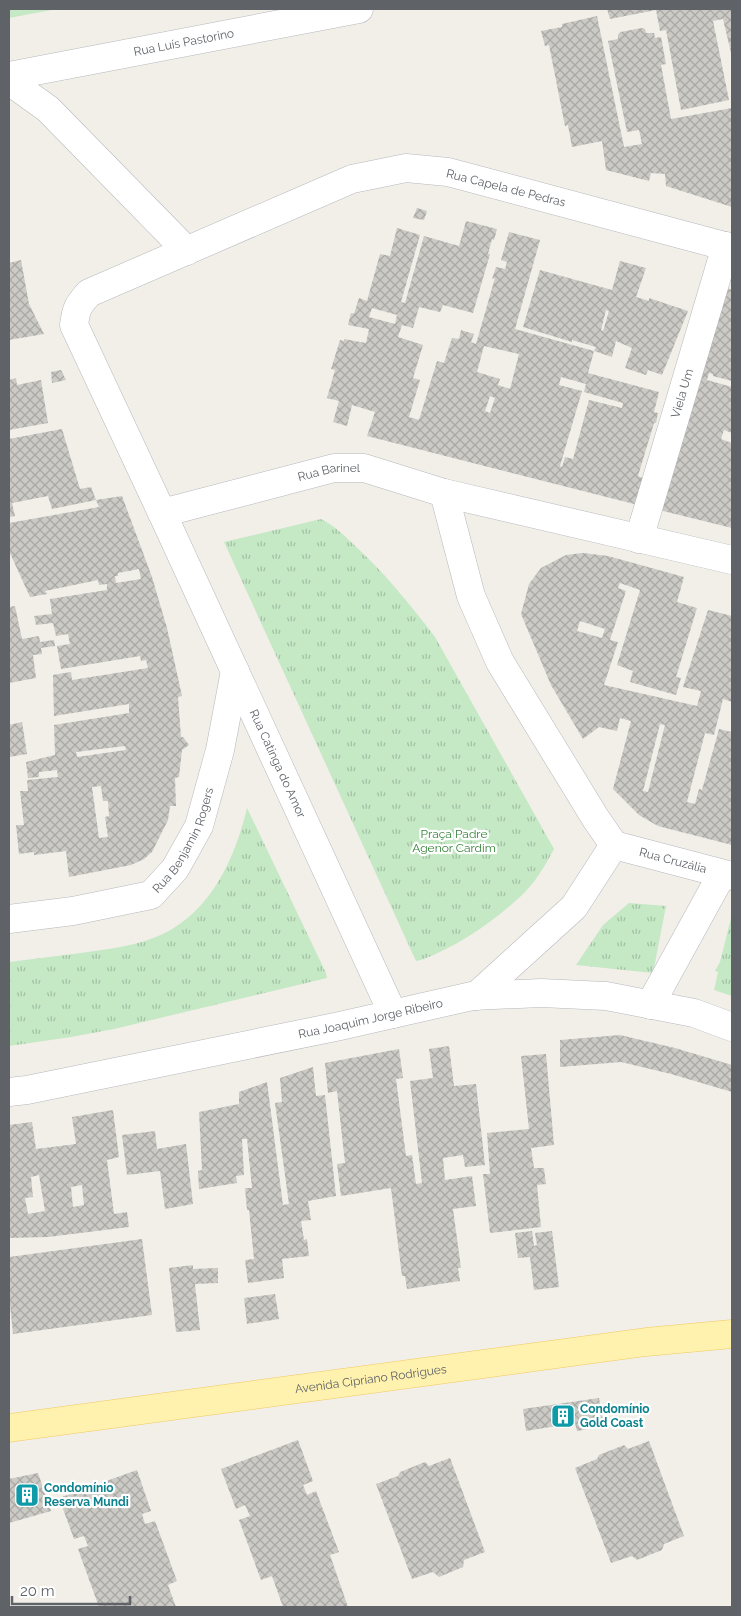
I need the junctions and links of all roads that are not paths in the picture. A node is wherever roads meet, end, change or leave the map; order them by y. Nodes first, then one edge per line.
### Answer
1 (359, 9) edge
2 (9, 76) edge
3 (9, 81) edge
4 (729, 247) edge
5 (187, 251) junction
6 (444, 493) junction
7 (162, 513) junction
8 (639, 539) junction
9 (732, 560) edge
10 (235, 671) junction
11 (614, 845) junction
12 (727, 875) edge
13 (9, 919) edge
14 (476, 996) junction
15 (650, 1005) junction
16 (393, 1014) junction
17 (732, 1027) edge
18 (9, 1092) edge
19 (732, 1334) edge
20 (9, 1428) edge

1 - 2 street, Rua Luís Pastorino
3 - 5 street
4 - 5 street, Rua Capela de Pedras
4 - 8 street, Viela Um
5 - 7 street, Rua Capela de Pedras
6 - 7 street, Rua Barinel
6 - 8 street, Rua Barinel
6 - 11 street
7 - 10 street, Rua Catinga do Amor
8 - 9 street, Rua Barinel
10 - 13 street, Rua Benjamin Rogers
10 - 16 street, Rua Catinga do Amor
11 - 12 street, Rua Cruzália
11 - 14 street
12 - 15 street
14 - 15 street, Rua Joaquim Jorge Ribeiro
14 - 16 street, Rua Joaquim Jorge Ribeiro
15 - 17 street, Rua Joaquim Jorge Ribeiro
16 - 18 street, Rua Joaquim Jorge Ribeiro
19 - 20 main road, Avenida Cipriano Rodrigues

